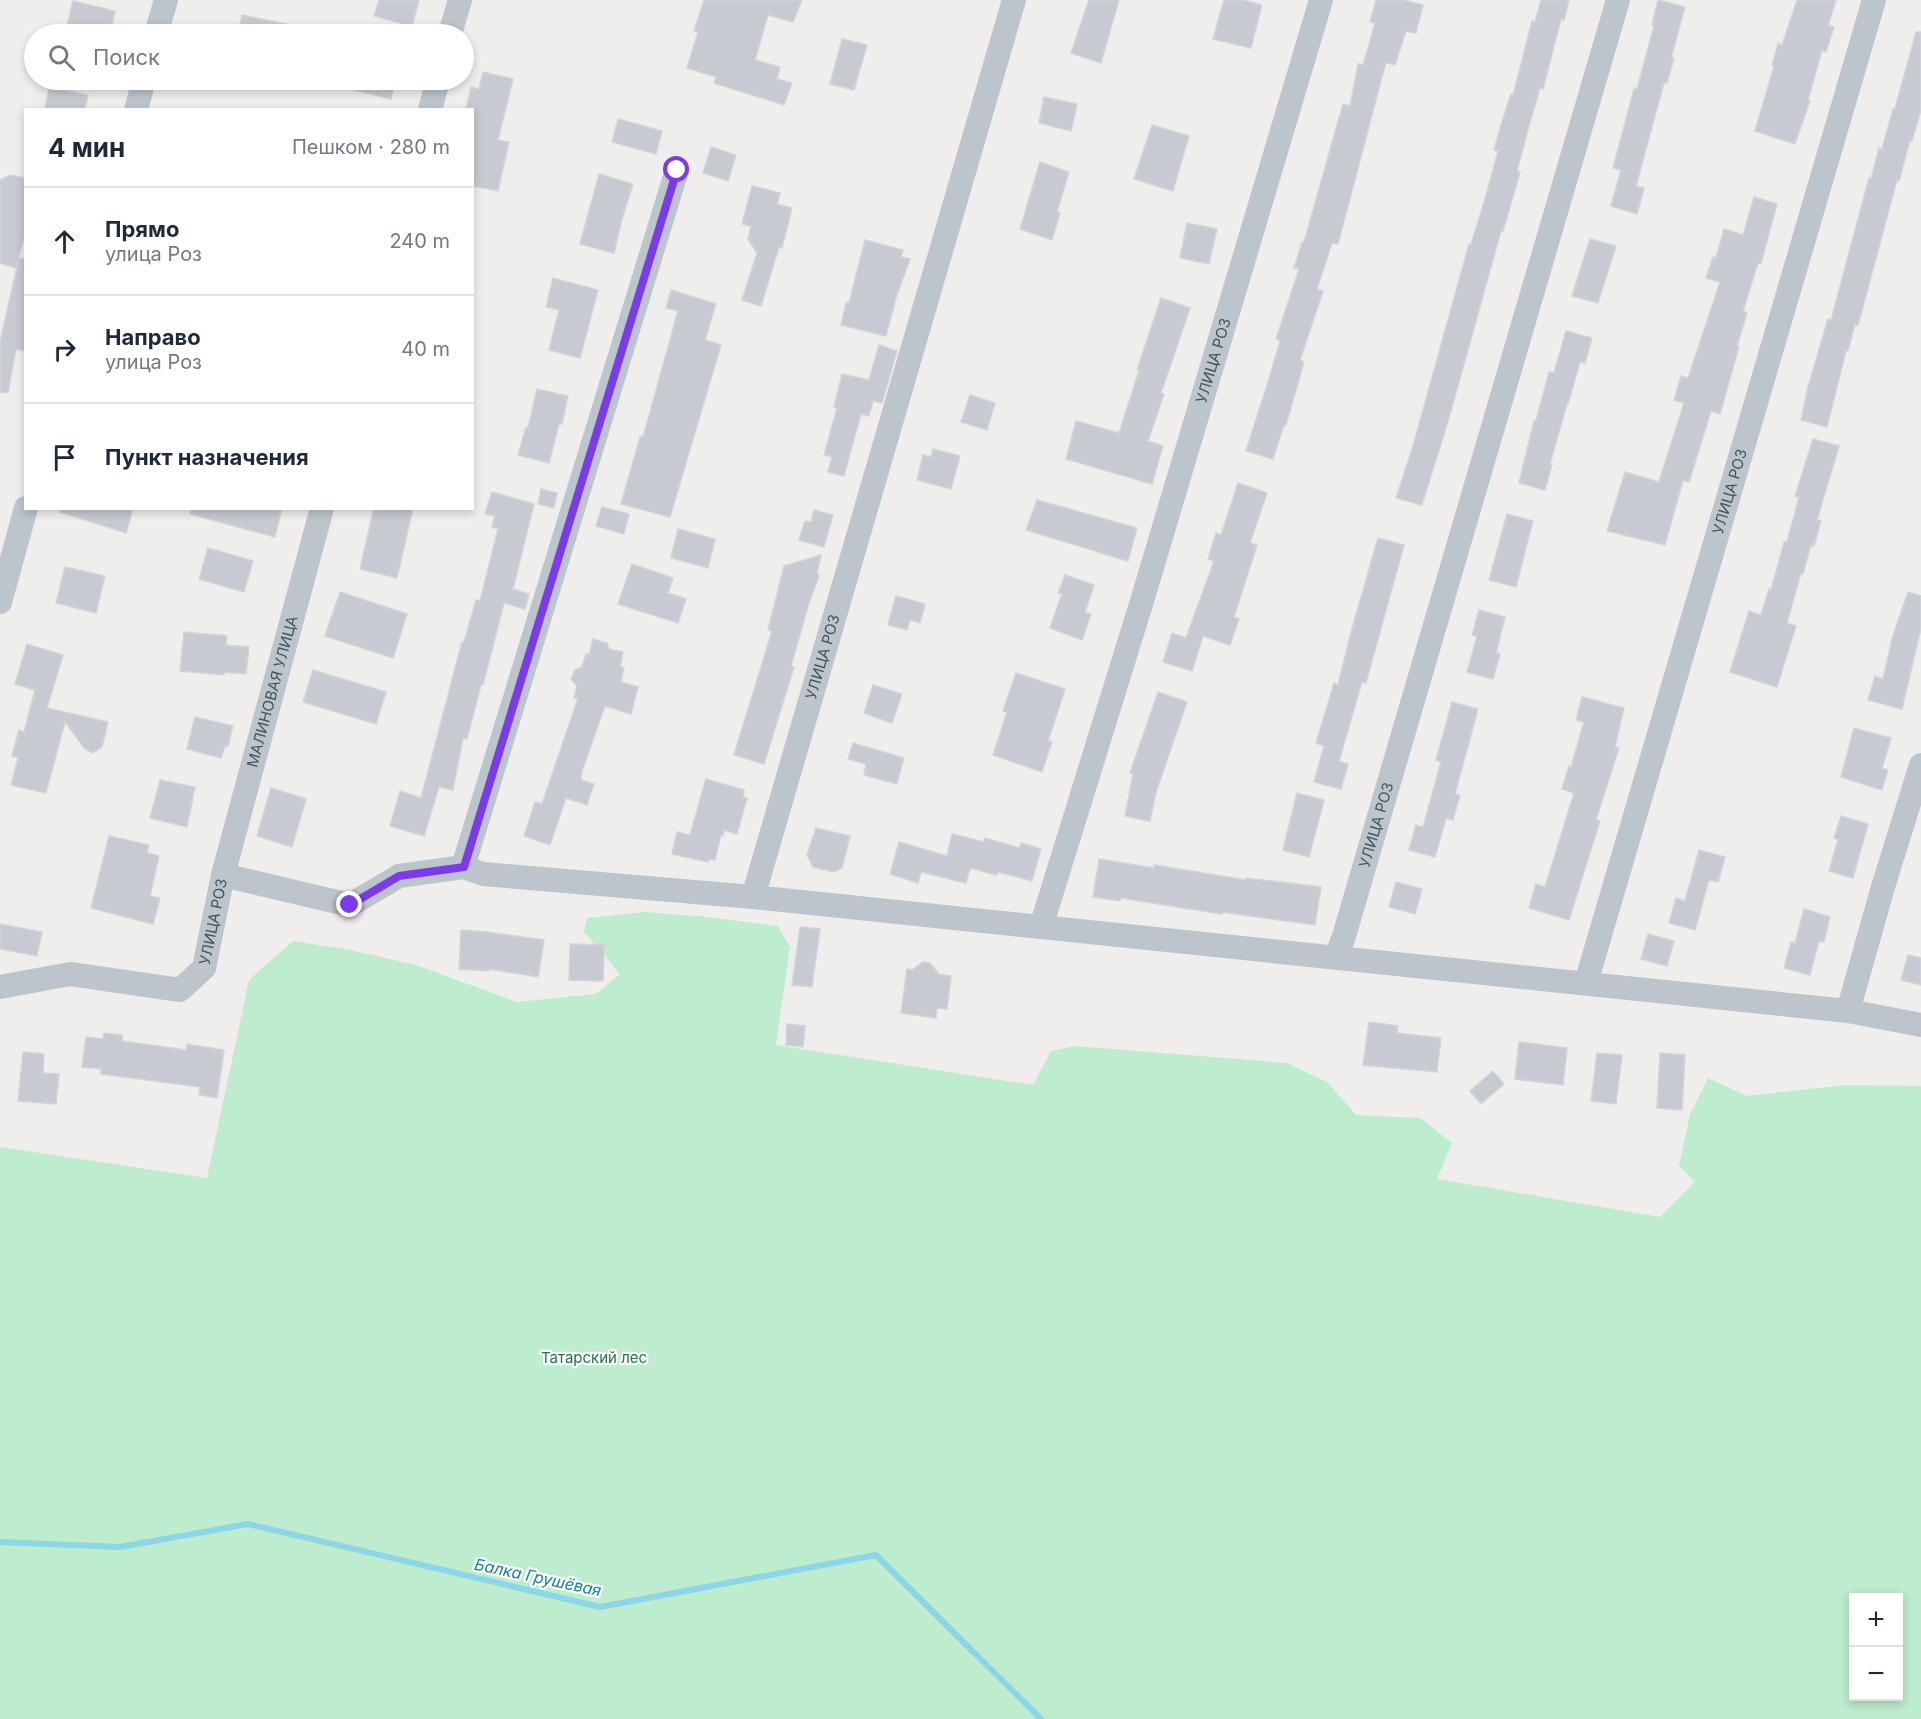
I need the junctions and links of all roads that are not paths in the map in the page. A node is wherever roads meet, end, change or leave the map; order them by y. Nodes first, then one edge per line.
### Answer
1 (166, 0) edge
2 (460, 0) edge
3 (1014, 0) edge
4 (1321, 0) edge
5 (1618, 0) edge
6 (1874, 0) edge
7 (159, 24) edge
8 (453, 24) edge
9 (141, 90) edge
10 (435, 90) edge
11 (137, 108) edge
12 (431, 108) edge
13 (677, 170) dead end
14 (25, 510) edge
15 (321, 510) edge
16 (0, 602) edge
17 (1921, 765) edge
18 (464, 867) junction
19 (223, 875) junction
20 (753, 897) junction
21 (1041, 927) junction
22 (1336, 957) junction
23 (1586, 983) junction
24 (0, 987) edge
25 (1848, 1011) junction
26 (1921, 1025) edge

1 - 7 street
2 - 8 street
3 - 20 street, УЛИЦА РОЗ
4 - 21 street, УЛИЦА РОЗ
5 - 22 street, УЛИЦА РОЗ
6 - 23 street, УЛИЦА РОЗ
9 - 11 street
10 - 12 street
13 - 18 street
14 - 16 street
15 - 19 street, МАЛИНОВАЯ УЛИЦА
17 - 25 street
18 - 19 street, УЛИЦА РОЗ
18 - 20 street, УЛИЦА РОЗ
19 - 24 street, УЛИЦА РОЗ
20 - 21 street, УЛИЦА РОЗ
21 - 22 street, УЛИЦА РОЗ
22 - 23 street, УЛИЦА РОЗ
23 - 25 street, УЛИЦА РОЗ
25 - 26 street, УЛИЦА РОЗ

